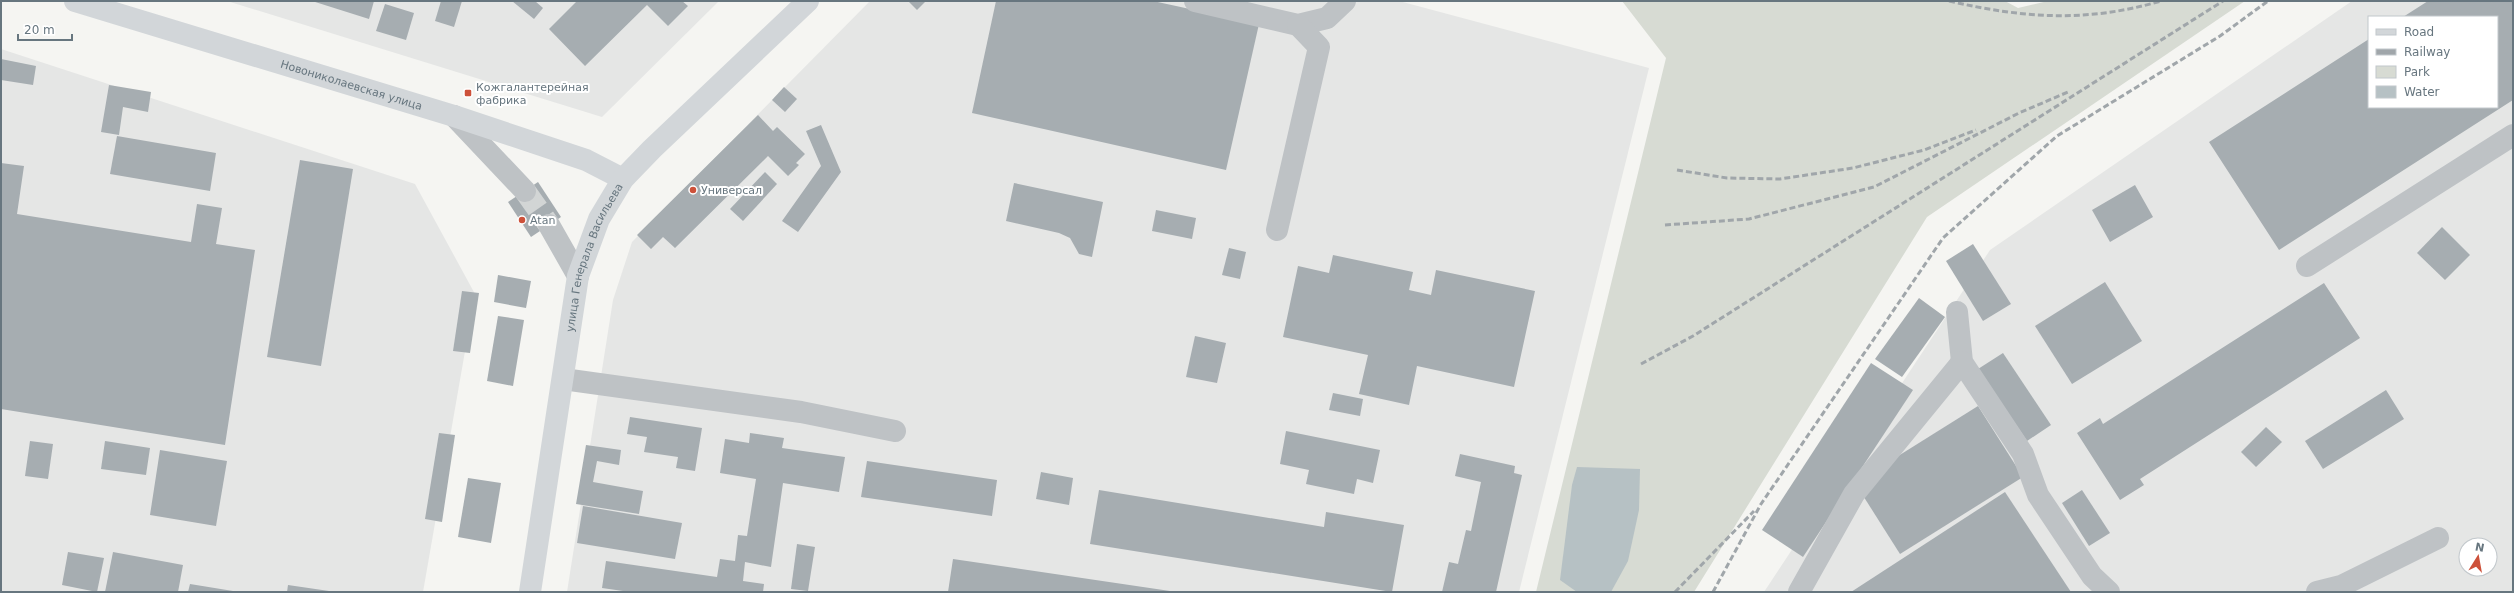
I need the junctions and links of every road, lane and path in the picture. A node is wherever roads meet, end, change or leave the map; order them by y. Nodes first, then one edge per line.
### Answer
1 (75, 1) edge
2 (110, 1) edge
3 (808, 1) edge
4 (1195, 1) edge
5 (1345, 1) edge
6 (156, 24) junction
7 (1298, 25) junction
8 (454, 116) junction
9 (2513, 135) edge
10 (624, 179) junction
11 (524, 191) tunnel mouth
12 (548, 225) tunnel mouth
13 (1277, 230) dead end
14 (2307, 266) dead end
15 (578, 276) junction
16 (1957, 312) dead end
17 (1962, 362) junction
18 (563, 379) junction
19 (895, 431) dead end
20 (2438, 538) dead end
21 (530, 592) edge
22 (1799, 592) edge
23 (2109, 592) edge
24 (2317, 592) edge

1 - 6 main road, Новониколаевская улица
2 - 6 main road
3 - 10 main road, улица Генерала Васильева
4 - 7 lane
5 - 7 lane
6 - 8 main road, Новониколаевская улица
7 - 13 lane
8 - 10 main road, Новониколаевская улица
8 - 11 lane
9 - 14 lane
10 - 15 main road, улица Генерала Васильева
12 - 15 lane
15 - 18 main road, улица Генерала Васильева
16 - 17 lane
17 - 22 lane
17 - 23 lane
18 - 19 lane
18 - 21 main road, улица Генерала Васильева
20 - 24 lane

